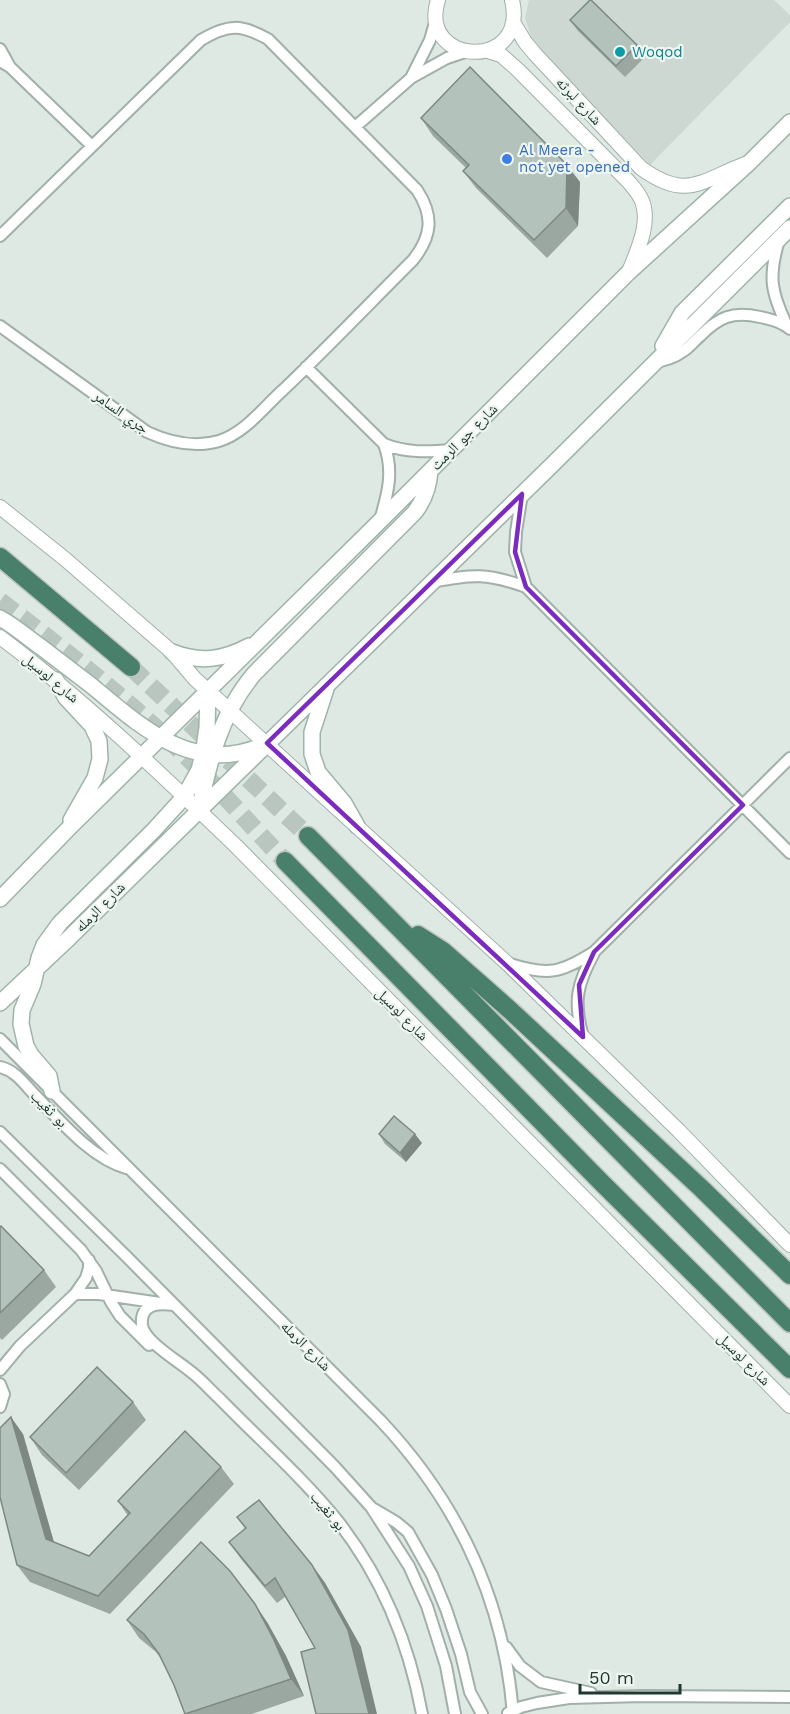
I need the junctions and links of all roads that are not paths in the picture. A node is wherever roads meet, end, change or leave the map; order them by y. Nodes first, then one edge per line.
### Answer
1 (435, 7) edge
2 (514, 8) edge
3 (0, 49) edge
4 (488, 51) junction
5 (465, 52) junction
6 (5, 64) edge
7 (411, 78) junction
8 (790, 122) edge
9 (355, 127) junction
10 (92, 146) junction
11 (750, 162) junction
12 (790, 206) edge
13 (785, 232) edge
14 (0, 236) edge
15 (629, 272) junction
16 (0, 326) edge
17 (788, 328) edge
18 (654, 362) junction
19 (306, 367) junction
20 (384, 444) junction
21 (451, 450) junction
22 (430, 471) junction
23 (522, 494) junction
24 (0, 507) edge
25 (380, 521) junction
26 (0, 557) edge
27 (432, 582) junction
28 (526, 587) junction
29 (0, 618) edge
30 (0, 637) edge
31 (257, 642) junction
32 (172, 652) junction
33 (132, 667) tunnel mouth
34 (56, 680) junction
35 (328, 684) junction
36 (208, 691) junction
37 (230, 710) junction
38 (160, 738) junction
39 (267, 743) junction
40 (208, 754) junction
41 (142, 756) junction
42 (790, 758) edge
43 (184, 797) junction
44 (743, 805) junction
45 (199, 810) junction
46 (357, 826) junction
47 (69, 828) junction
48 (308, 836) tunnel mouth
49 (790, 853) edge
50 (285, 861) tunnel mouth
51 (0, 899) edge
52 (396, 923) junction
53 (594, 952) junction
54 (508, 964) junction
55 (35, 971) junction
56 (0, 1003) edge
57 (583, 1037) junction
58 (0, 1038) edge
59 (0, 1067) edge
60 (52, 1091) junction
61 (0, 1131) edge
62 (0, 1167) edge
63 (129, 1168) junction
64 (790, 1245) edge
65 (89, 1260) junction
66 (790, 1275) edge
67 (75, 1294) junction
68 (107, 1294) junction
69 (160, 1303) junction
70 (174, 1305) junction
71 (790, 1323) edge
72 (166, 1353) junction
73 (790, 1369) edge
74 (0, 1371) edge
75 (0, 1384) edge
76 (790, 1406) edge
77 (0, 1407) edge
78 (371, 1507) junction
79 (502, 1642) junction
80 (600, 1696) junction
81 (790, 1697) edge
82 (510, 1713) edge
83 (422, 1714) edge
84 (455, 1714) edge
85 (482, 1714) edge

1 - 5 street
1 - 7 street
2 - 4 street
2 - 11 street, شارع لبرثه
3 - 6 street
4 - 5 street
4 - 15 street, شارع لبرثه
5 - 7 street
6 - 10 street
7 - 9 street
8 - 11 main road, شارع جو الرمث
9 - 10 street, جري السامر
9 - 19 street, جري السامر
10 - 14 street, جري السامر
11 - 15 main road, شارع جو الرمث
12 - 18 main road
13 - 17 street
13 - 18 main road
15 - 21 main road, شارع جو الرمث
16 - 19 street, جري السامر
17 - 18 street
18 - 23 main road
19 - 20 street
20 - 21 street
20 - 25 street
21 - 22 main road, شارع جو الرمث
22 - 25 main road, شارع جو الرمث
22 - 37 main road
23 - 27 main road
23 - 28 street
24 - 32 street
25 - 31 main road, شارع جو الرمث
26 - 33 highway
27 - 28 street
27 - 35 main road
28 - 44 street
29 - 38 main road
30 - 34 street, شارع لوسيل
31 - 32 main road
31 - 36 main road, شارع جو الرمث
32 - 36 street
34 - 41 street, شارع لوسيل
34 - 47 main road
35 - 39 main road
35 - 46 main road
36 - 37 street
36 - 38 main road, شارع جو الرمث
36 - 40 main road
37 - 39 street
37 - 40 main road
38 - 40 main road
38 - 41 main road, شارع جو الرمث
39 - 40 main road
39 - 45 main road
39 - 46 street
40 - 43 main road
40 - 45 main road
41 - 43 street, شارع لوسيل
41 - 47 main road
42 - 44 street
43 - 45 street, شارع لوسيل
43 - 55 main road
44 - 49 street
44 - 53 street
45 - 55 main road, شارع الرمله
45 - 76 street, شارع لوسيل
46 - 54 street
47 - 51 main road
48 - 52 highway
50 - 73 highway, شارع لوسيل
52 - 66 highway
52 - 71 highway
53 - 54 street
53 - 57 street
54 - 57 street
55 - 56 main road, شارع الرمله
55 - 60 main road
57 - 64 street
58 - 60 street, شارع الرمله
59 - 63 street, بو ثغيب
60 - 63 street, شارع الرمله
61 - 70 street
62 - 65 street, بو ثغيب
63 - 79 street, شارع الرمله
65 - 67 street
65 - 68 street, بو ثغيب
67 - 68 street
67 - 74 street
68 - 69 street
68 - 72 street, بو ثغيب
69 - 70 street
69 - 72 street, بو ثغيب
70 - 78 street
72 - 83 street, بو ثغيب
75 - 77 street
78 - 84 street
78 - 85 street
79 - 80 street
79 - 82 street, شارع الرمله
80 - 81 street
80 - 82 street

